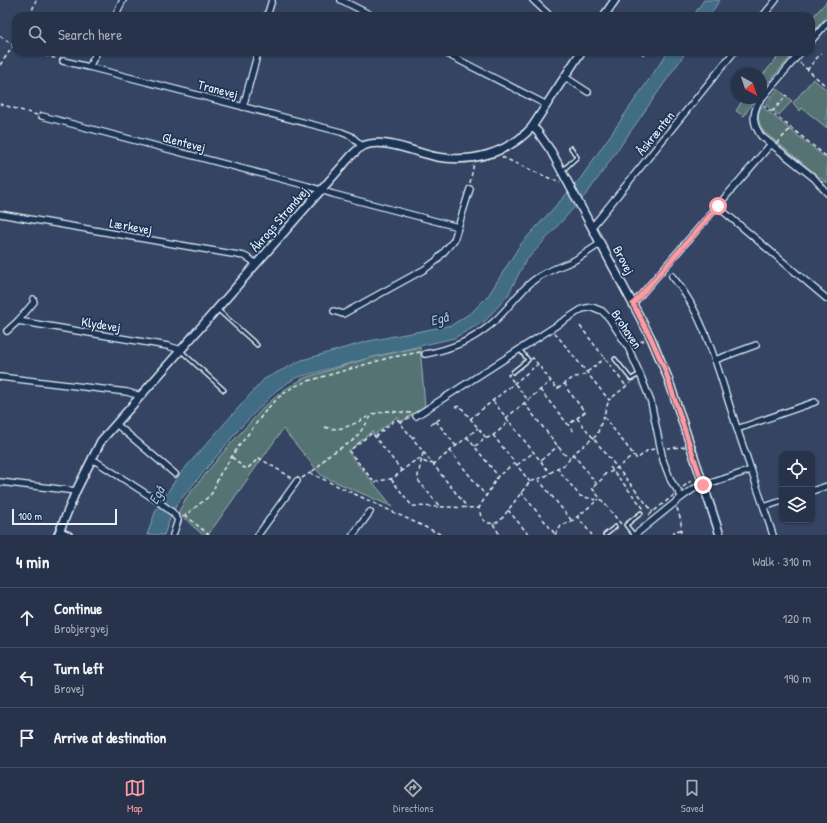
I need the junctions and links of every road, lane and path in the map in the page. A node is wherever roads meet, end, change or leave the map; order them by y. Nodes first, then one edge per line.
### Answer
1 (36, 0) edge
2 (123, 0) edge
3 (272, 0) edge
4 (341, 0) edge
5 (533, 0) edge
6 (615, 0) edge
7 (776, 0) edge
8 (32, 12) edge
9 (117, 12) edge
10 (269, 12) edge
11 (365, 12) edge
12 (546, 12) edge
13 (607, 12) edge
14 (767, 12) edge
15 (827, 23) edge
16 (0, 36) edge
17 (815, 36) edge
18 (12, 45) edge
19 (12, 50) edge
20 (821, 53) dead end
21 (45, 56) edge
22 (94, 56) edge
23 (257, 56) edge
24 (451, 56) edge
25 (578, 56) edge
26 (731, 56) edge
27 (798, 56) edge
28 (795, 59) junction
29 (63, 61) joint
30 (0, 65) edge
31 (89, 66) junction
32 (807, 70) junction
33 (565, 77) junction
34 (827, 87) edge
35 (588, 92) dead end
36 (767, 92) edge
37 (786, 95) dead end
38 (0, 104) edge
39 (758, 104) edge
40 (762, 104) edge
41 (547, 105) junction
42 (243, 107) junction
43 (772, 112) junction
44 (42, 116) joint
45 (532, 127) junction
46 (790, 128) junction
47 (772, 145) junction
48 (363, 146) junction
49 (571, 148) dead end
50 (493, 153) junction
51 (475, 157) junction
52 (827, 157) edge
53 (562, 172) junction
54 (569, 184) junction
55 (470, 189) joint
56 (320, 190) junction
57 (827, 193) edge
58 (718, 206) junction
59 (0, 214) edge
60 (458, 227) junction
61 (592, 227) junction
62 (601, 243) junction
63 (256, 264) junction
64 (672, 276) dead end
65 (33, 299) dead end
66 (827, 299) edge
67 (633, 304) junction
68 (217, 309) junction
69 (334, 311) dead end
70 (18, 321) junction
71 (580, 326) dead end
72 (552, 329) junction
73 (7, 331) dead end
74 (651, 338) junction
75 (257, 345) dead end
76 (756, 345) dead end
77 (628, 347) junction
78 (180, 350) junction
79 (519, 350) junction
80 (425, 354) joint
81 (605, 358) junction
82 (615, 359) dead end
83 (528, 360) junction
84 (715, 360) junction
85 (538, 364) junction
86 (513, 372) joint
87 (587, 372) junction
88 (640, 374) junction
89 (0, 377) edge
90 (631, 379) junction
91 (551, 381) junction
92 (515, 383) junction
93 (565, 383) junction
94 (626, 386) junction
95 (224, 390) dead end
96 (540, 390) junction
97 (141, 396) junction
98 (528, 400) junction
99 (609, 400) junction
100 (493, 401) junction
101 (815, 402) dead end
102 (524, 403) junction
103 (455, 407) dead end
104 (373, 414) junction
105 (416, 415) junction
106 (603, 417) junction
107 (506, 418) junction
108 (577, 418) junction
109 (440, 419) dead end
110 (470, 419) junction
111 (436, 421) junction
112 (509, 421) junction
113 (400, 423) junction
114 (116, 424) junction
115 (431, 424) dead end
116 (568, 425) junction
117 (325, 427) dead end
118 (478, 428) junction
119 (737, 429) junction
120 (575, 433) dead end
121 (493, 435) junction
122 (375, 437) junction
123 (416, 437) dead end
124 (467, 437) junction
125 (412, 438) junction
126 (593, 438) junction
127 (487, 439) junction
128 (456, 446) junction
129 (474, 446) junction
130 (558, 446) junction
131 (691, 446) junction
132 (661, 449) junction
133 (450, 451) junction
134 (423, 452) junction
135 (534, 452) junction
136 (573, 454) junction
137 (634, 455) junction
138 (232, 457) junction
139 (570, 457) junction
140 (92, 460) junction
141 (422, 460) junction
142 (540, 460) junction
143 (515, 463) junction
144 (433, 464) junction
145 (517, 465) junction
146 (610, 467) dead end
147 (557, 468) junction
148 (618, 468) junction
149 (751, 470) junction
150 (402, 471) junction
151 (614, 471) junction
152 (550, 472) junction
153 (310, 473) junction
154 (175, 474) dead end
155 (498, 476) junction
156 (391, 479) junction
157 (538, 479) junction
158 (692, 480) dead end
159 (297, 481) junction
160 (0, 482) edge
161 (530, 482) junction
162 (596, 483) junction
163 (703, 485) junction
164 (827, 486) edge
165 (815, 490) edge
166 (76, 491) junction
167 (678, 491) junction
168 (521, 492) junction
169 (486, 496) junction
170 (682, 497) junction
171 (599, 499) junction
172 (779, 502) edge
173 (675, 503) junction
174 (440, 507) junction
175 (764, 507) junction
176 (467, 508) junction
177 (479, 508) junction
178 (508, 510) junction
179 (370, 512) dead end
180 (653, 512) junction
181 (641, 513) dead end
182 (185, 515) junction
183 (649, 515) junction
184 (577, 516) junction
185 (655, 519) junction
186 (178, 520) junction
187 (572, 521) junction
188 (493, 524) junction
189 (616, 527) dead end
190 (628, 527) junction
191 (681, 530) junction
192 (59, 533) edge
193 (69, 535) edge
194 (173, 535) edge
195 (209, 535) edge
196 (258, 535) edge
197 (353, 535) edge
198 (442, 535) edge
199 (500, 535) edge
200 (528, 535) edge
201 (555, 535) edge
202 (592, 535) edge
203 (605, 535) edge
204 (634, 535) edge
205 (674, 535) edge
206 (681, 535) edge
207 (720, 535) edge
208 (773, 535) edge

1 - 8 path
2 - 9 street
3 - 10 street
4 - 11 street
5 - 12 street
6 - 13 street
7 - 14 street
15 - 17 street
16 - 18 path
19 - 30 path
20 - 32 path
21 - 29 path
22 - 31 street
23 - 42 street
24 - 41 street
25 - 33 street
26 - 61 street, Åskrænten
27 - 28 street
28 - 32 path
28 - 36 street
29 - 31 street, Tranevej
31 - 42 street, Tranevej
32 - 34 path
33 - 35 street
33 - 41 street
37 - 43 path
38 - 44 path
39 - 47 street
40 - 43 path
41 - 45 street
42 - 48 street, Tranevej
43 - 46 path
44 - 56 street, Glentevej
45 - 50 street
45 - 53 street, Brovej
46 - 47 path
46 - 52 path
47 - 57 street
47 - 58 street
48 - 51 street
48 - 56 street, Åkrogs Strandvej
49 - 53 lane
50 - 51 street
50 - 54 path
51 - 55 path
53 - 54 street, Brovej
54 - 61 street, Brovej
55 - 60 street
56 - 60 street, Glentevej
56 - 63 street, Åkrogs Strandvej
58 - 66 street
58 - 67 street
59 - 63 street, Lærkevej
60 - 69 street
61 - 62 street, Brovej
62 - 67 street, Brovej
62 - 80 street, Brovej
63 - 68 street, Åkrogs Strandvej
64 - 84 street
65 - 70 street
67 - 74 street, Brovej
68 - 75 lane
68 - 78 street, Åkrogs Strandvej
70 - 73 street
70 - 78 street, Klydevej
71 - 81 path
72 - 77 street, Brohaven
72 - 79 street, Brohaven
72 - 87 path
74 - 77 path
74 - 131 street, Brovej
76 - 84 street
77 - 88 street, Brohaven
78 - 95 lane
78 - 97 street, Åkrogs Strandvej
79 - 83 lane
79 - 105 street, Brohaven
80 - 138 path
81 - 87 path
81 - 94 path
82 - 90 lane
83 - 85 path
83 - 86 lane
84 - 119 street
85 - 91 path
85 - 92 path
86 - 92 path
87 - 93 path
87 - 99 path
88 - 90 lane
88 - 132 street, Brohaven
89 - 97 street
90 - 94 path
91 - 93 path
91 - 96 path
92 - 98 path
92 - 100 path
93 - 108 path
94 - 99 path
96 - 98 path
96 - 116 path
97 - 114 street, Åkrogs Strandvej
98 - 102 path
99 - 106 path
100 - 107 path
100 - 110 path
101 - 119 street
102 - 107 path
102 - 130 path
103 - 110 path
104 - 105 path
104 - 117 path
104 - 153 path
105 - 113 path
106 - 126 path
106 - 137 path
107 - 112 path
108 - 116 path
108 - 126 path
109 - 111 path
110 - 118 path
111 - 115 path
111 - 128 path
112 - 121 path
112 - 135 path
113 - 122 path
113 - 125 path
114 - 140 street, Åkrogs Strandvej
114 - 154 street
116 - 120 path
118 - 124 path
118 - 127 path
119 - 149 street
121 - 127 path
121 - 143 path
122 - 150 path
122 - 156 path
123 - 125 path
124 - 128 path
124 - 129 path
125 - 134 path
126 - 136 path
126 - 148 path
127 - 129 path
128 - 133 path
129 - 155 path
130 - 139 path
130 - 142 path
131 - 132 path
131 - 163 street, Brovej
132 - 137 path
132 - 167 street, Brohaven
133 - 144 path
133 - 169 path
134 - 141 path
134 - 144 path
135 - 142 path
135 - 145 path
136 - 139 path
136 - 162 path
137 - 148 path
138 - 159 path
138 - 182 path
139 - 147 path
140 - 166 street, Åkrogs Strandvej
140 - 186 street
141 - 144 path
141 - 150 path
141 - 174 path
142 - 152 path
143 - 145 path
143 - 155 path
144 - 176 path
145 - 161 path
146 - 151 path
147 - 152 path
147 - 171 path
148 - 151 path
148 - 180 path
149 - 163 street
149 - 175 street
150 - 156 path
151 - 162 path
151 - 183 path
152 - 157 path
153 - 159 path
153 - 198 path
155 - 169 path
156 - 174 path
157 - 161 path
157 - 187 path
158 - 167 path
159 - 196 street
160 - 166 street
161 - 168 path
162 - 171 path
163 - 170 street
163 - 207 street, Brovej
164 - 165 street
166 - 192 street, Åkrogs Strandvej
167 - 170 street, Brohaven
167 - 180 path
168 - 178 path
168 - 201 path
169 - 177 path
170 - 173 street
171 - 184 path
171 - 190 path
172 - 175 street
173 - 185 street
173 - 191 path
174 - 176 path
175 - 208 street
176 - 177 path
177 - 188 path
178 - 188 path
178 - 200 path
179 - 197 street
180 - 183 path
180 - 185 path
181 - 190 lane
182 - 186 path
182 - 195 path
183 - 185 path
184 - 187 path
184 - 202 path
185 - 204 street
186 - 194 street
187 - 201 path
188 - 199 path
189 - 203 lane
190 - 204 lane
191 - 205 path
191 - 206 path
192 - 193 street, Åkrogs Strandvej

